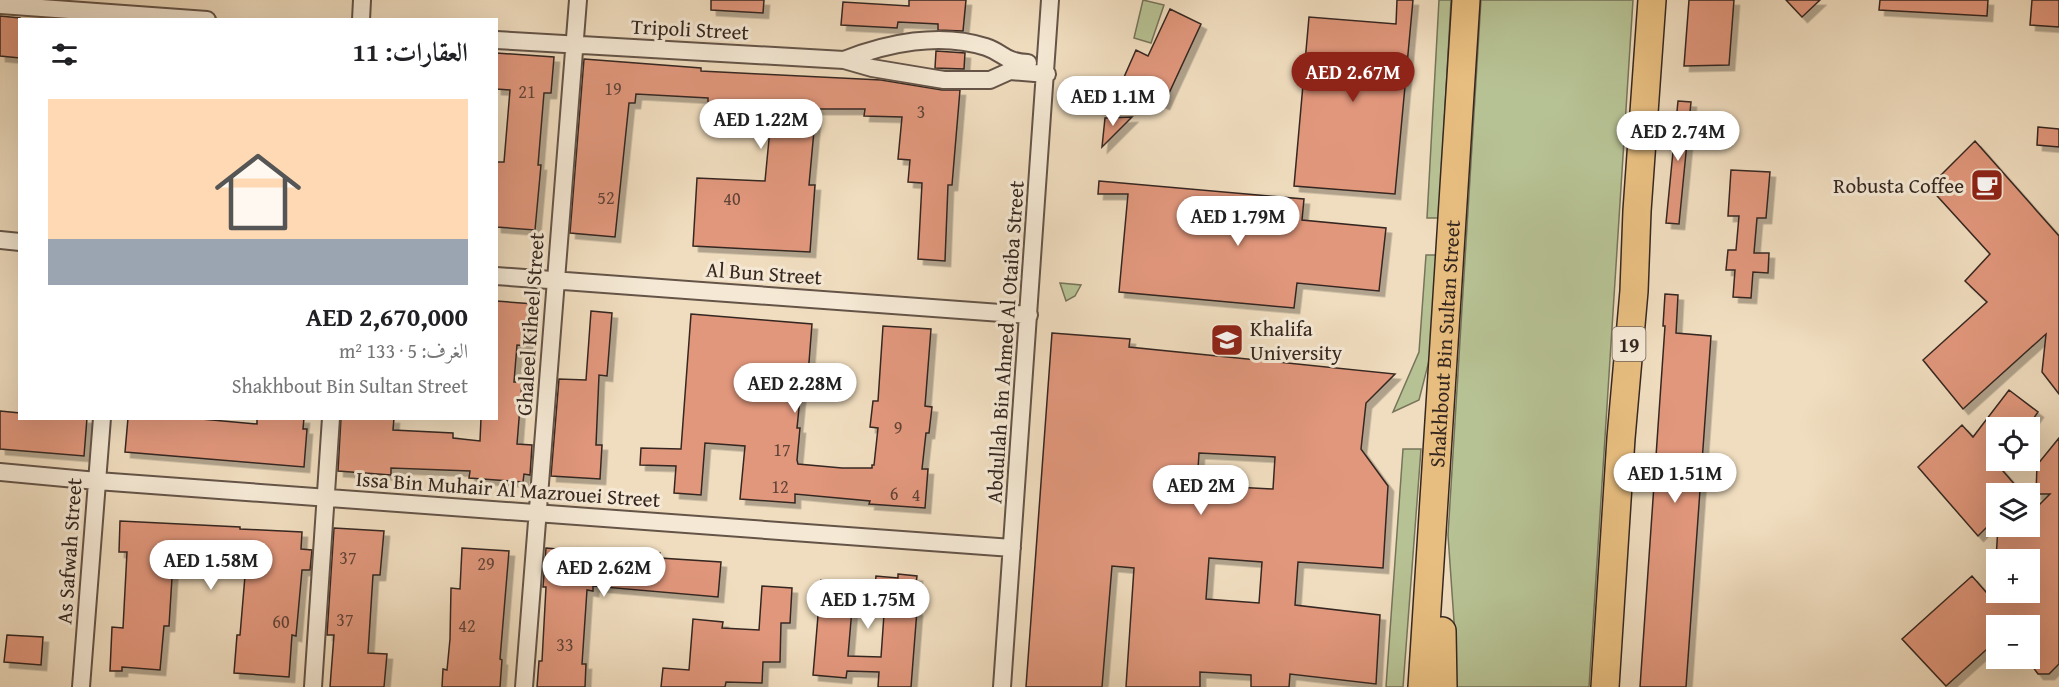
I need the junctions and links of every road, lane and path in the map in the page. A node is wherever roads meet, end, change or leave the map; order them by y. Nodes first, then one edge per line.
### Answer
1 (362, 0) edge
2 (578, 0) edge
3 (1050, 0) edge
4 (1466, 0) edge
5 (1652, 0) edge
6 (0, 5) edge
7 (132, 11) edge
8 (190, 18) edge
9 (361, 18) edge
10 (498, 40) edge
11 (574, 45) junction
12 (844, 60) junction
13 (1047, 69) junction
14 (0, 240) edge
15 (18, 242) edge
16 (498, 276) edge
17 (556, 280) junction
18 (1029, 315) junction
19 (102, 420) edge
20 (331, 420) edge
21 (0, 471) edge
22 (97, 481) junction
23 (325, 498) junction
24 (537, 513) junction
25 (1012, 548) junction
26 (1431, 568) junction
27 (1425, 647) junction
28 (81, 687) edge
29 (313, 687) edge
30 (524, 687) edge
31 (1002, 687) edge
32 (1422, 687) edge
33 (1435, 687) edge
34 (1443, 687) edge
35 (1605, 687) edge

1 - 9 street
2 - 11 street, Ghaleel Kiheel Street
3 - 13 street, Abdullah Bin Ahmed Al Otaiba Street
4 - 26 main road, Shakhbout Bin Sultan Street
5 - 35 main road, 19
6 - 7 street
7 - 8 street
10 - 11 street, Tripoli Street
11 - 12 street, Tripoli Street
11 - 17 street, Ghaleel Kiheel Street
12 - 13 street, Tripoli Street
12 - 13 street, Tripoli Street
13 - 18 street, Abdullah Bin Ahmed Al Otaiba Street
14 - 15 street
16 - 17 street, Al Bun Street
17 - 18 street, Al Bun Street
17 - 24 street, Ghaleel Kiheel Street
18 - 25 street, Abdullah Bin Ahmed Al Otaiba Street
19 - 22 street, As Safwah Street
20 - 23 street
21 - 22 street, Issa Bin Muhair Al Mazrouei Street
22 - 23 street, Issa Bin Muhair Al Mazrouei Street
22 - 28 street, As Safwah Street
23 - 24 street, Issa Bin Muhair Al Mazrouei Street
23 - 29 street
24 - 25 street, Issa Bin Muhair Al Mazrouei Street
24 - 30 street, Ghaleel Kiheel Street
25 - 31 street, Abdullah Bin Ahmed Al Otaiba Street
26 - 27 main road, Shakhbout Bin Sultan Street
26 - 34 main road
27 - 32 main road, Shakhbout Bin Sultan Street
27 - 33 main road

